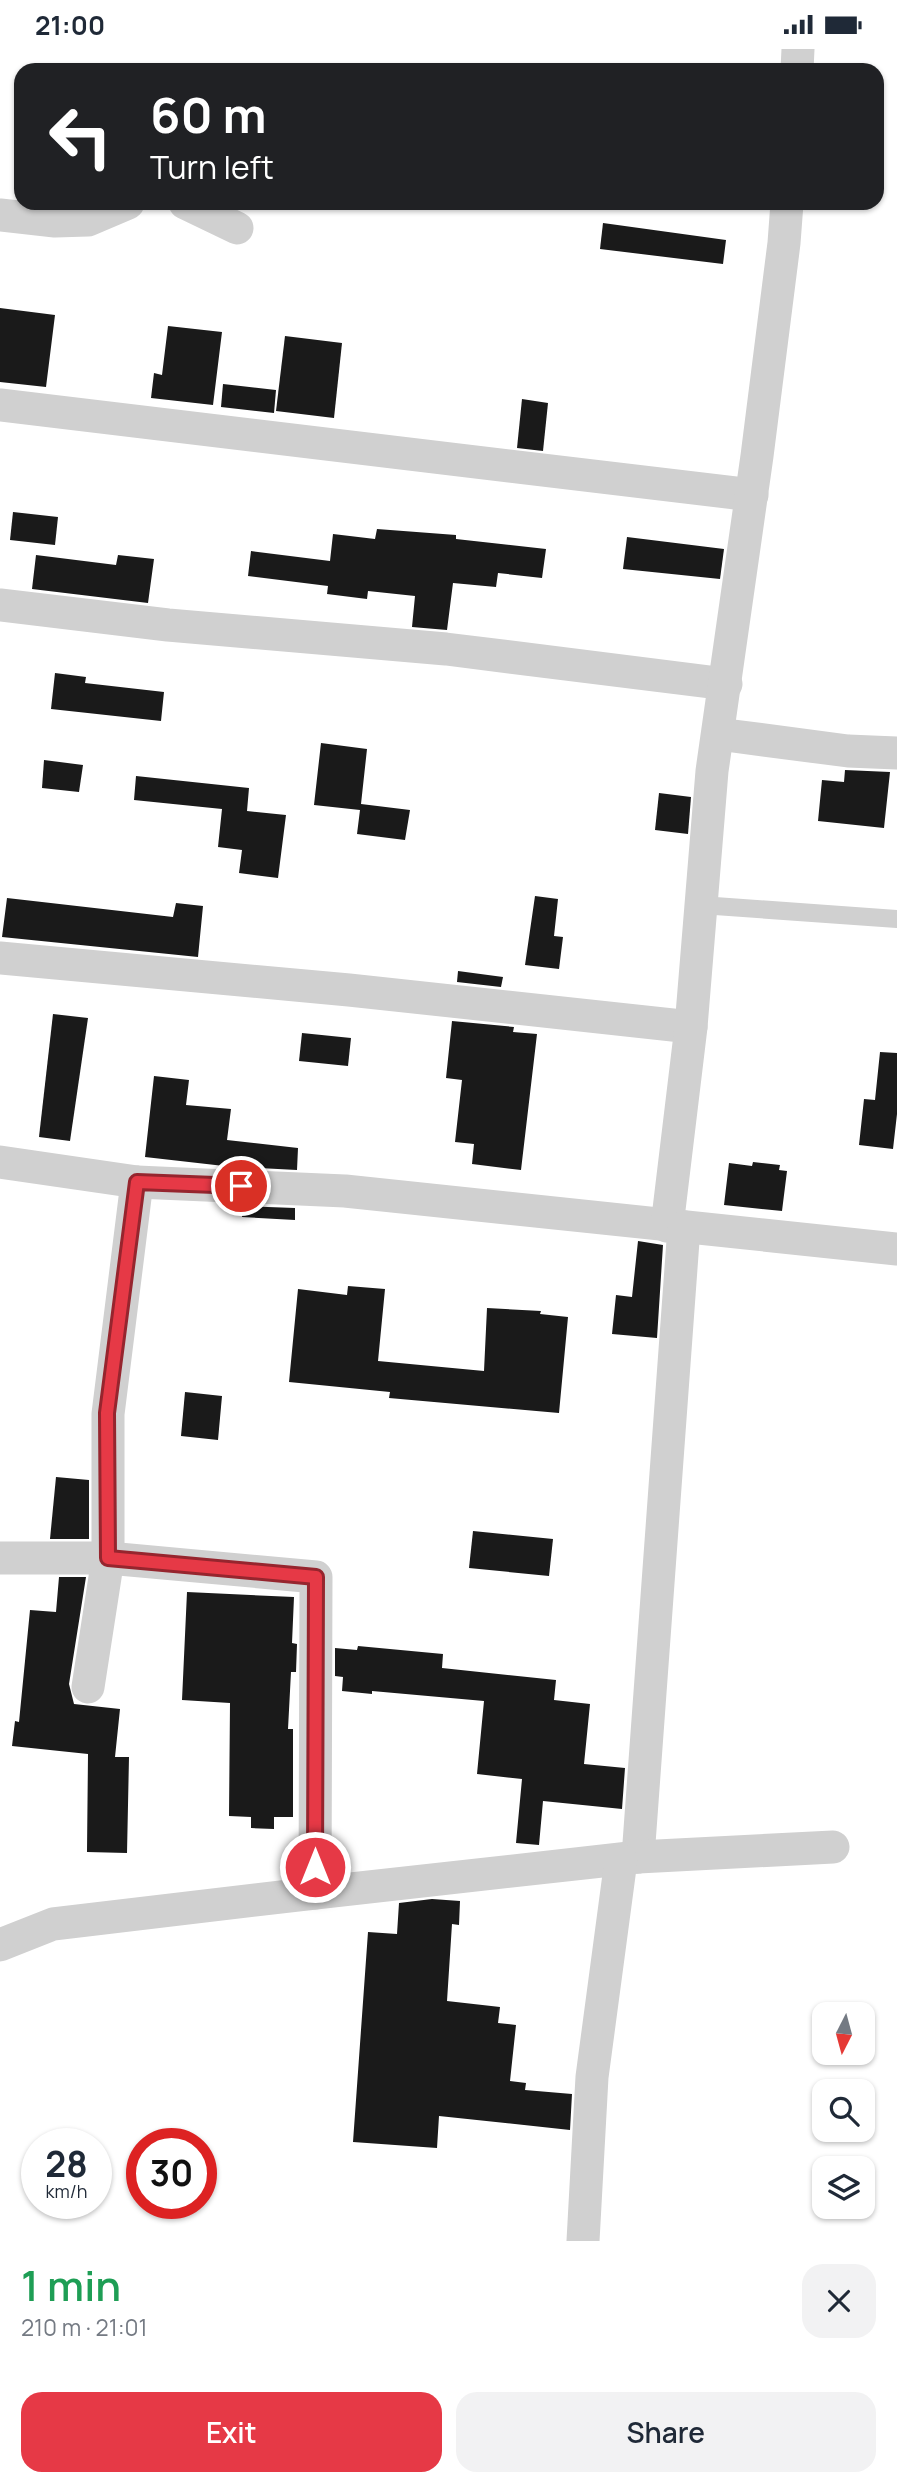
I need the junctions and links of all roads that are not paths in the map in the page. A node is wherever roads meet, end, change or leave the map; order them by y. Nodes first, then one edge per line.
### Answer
1 (112, 210) edge
2 (200, 210) edge
3 (786, 210) edge
4 (0, 215) edge
5 (237, 228) dead end
6 (0, 405) edge
7 (751, 495) junction
8 (0, 605) edge
9 (726, 684) junction
10 (718, 734) junction
11 (897, 753) edge
12 (701, 905) junction
13 (897, 919) edge
14 (0, 958) edge
15 (691, 1027) junction
16 (0, 1162) edge
17 (137, 1182) junction
18 (676, 1226) junction
19 (897, 1249) edge
20 (0, 1557) edge
21 (108, 1558) junction
22 (88, 1687) dead end
23 (833, 1847) dead end
24 (629, 1859) junction
25 (315, 1893) junction
26 (0, 1945) edge
27 (583, 2241) edge

1 - 4 street
2 - 5 street
3 - 7 street
6 - 7 street
7 - 9 street
8 - 9 street
9 - 10 street
10 - 11 street
10 - 12 street
12 - 13 lane
12 - 15 street
14 - 15 street
15 - 18 street
16 - 17 street
17 - 18 street
17 - 21 street
18 - 19 street
18 - 24 street
20 - 21 street
21 - 22 street
21 - 25 street
23 - 24 street
24 - 25 street
24 - 27 street
25 - 26 street

